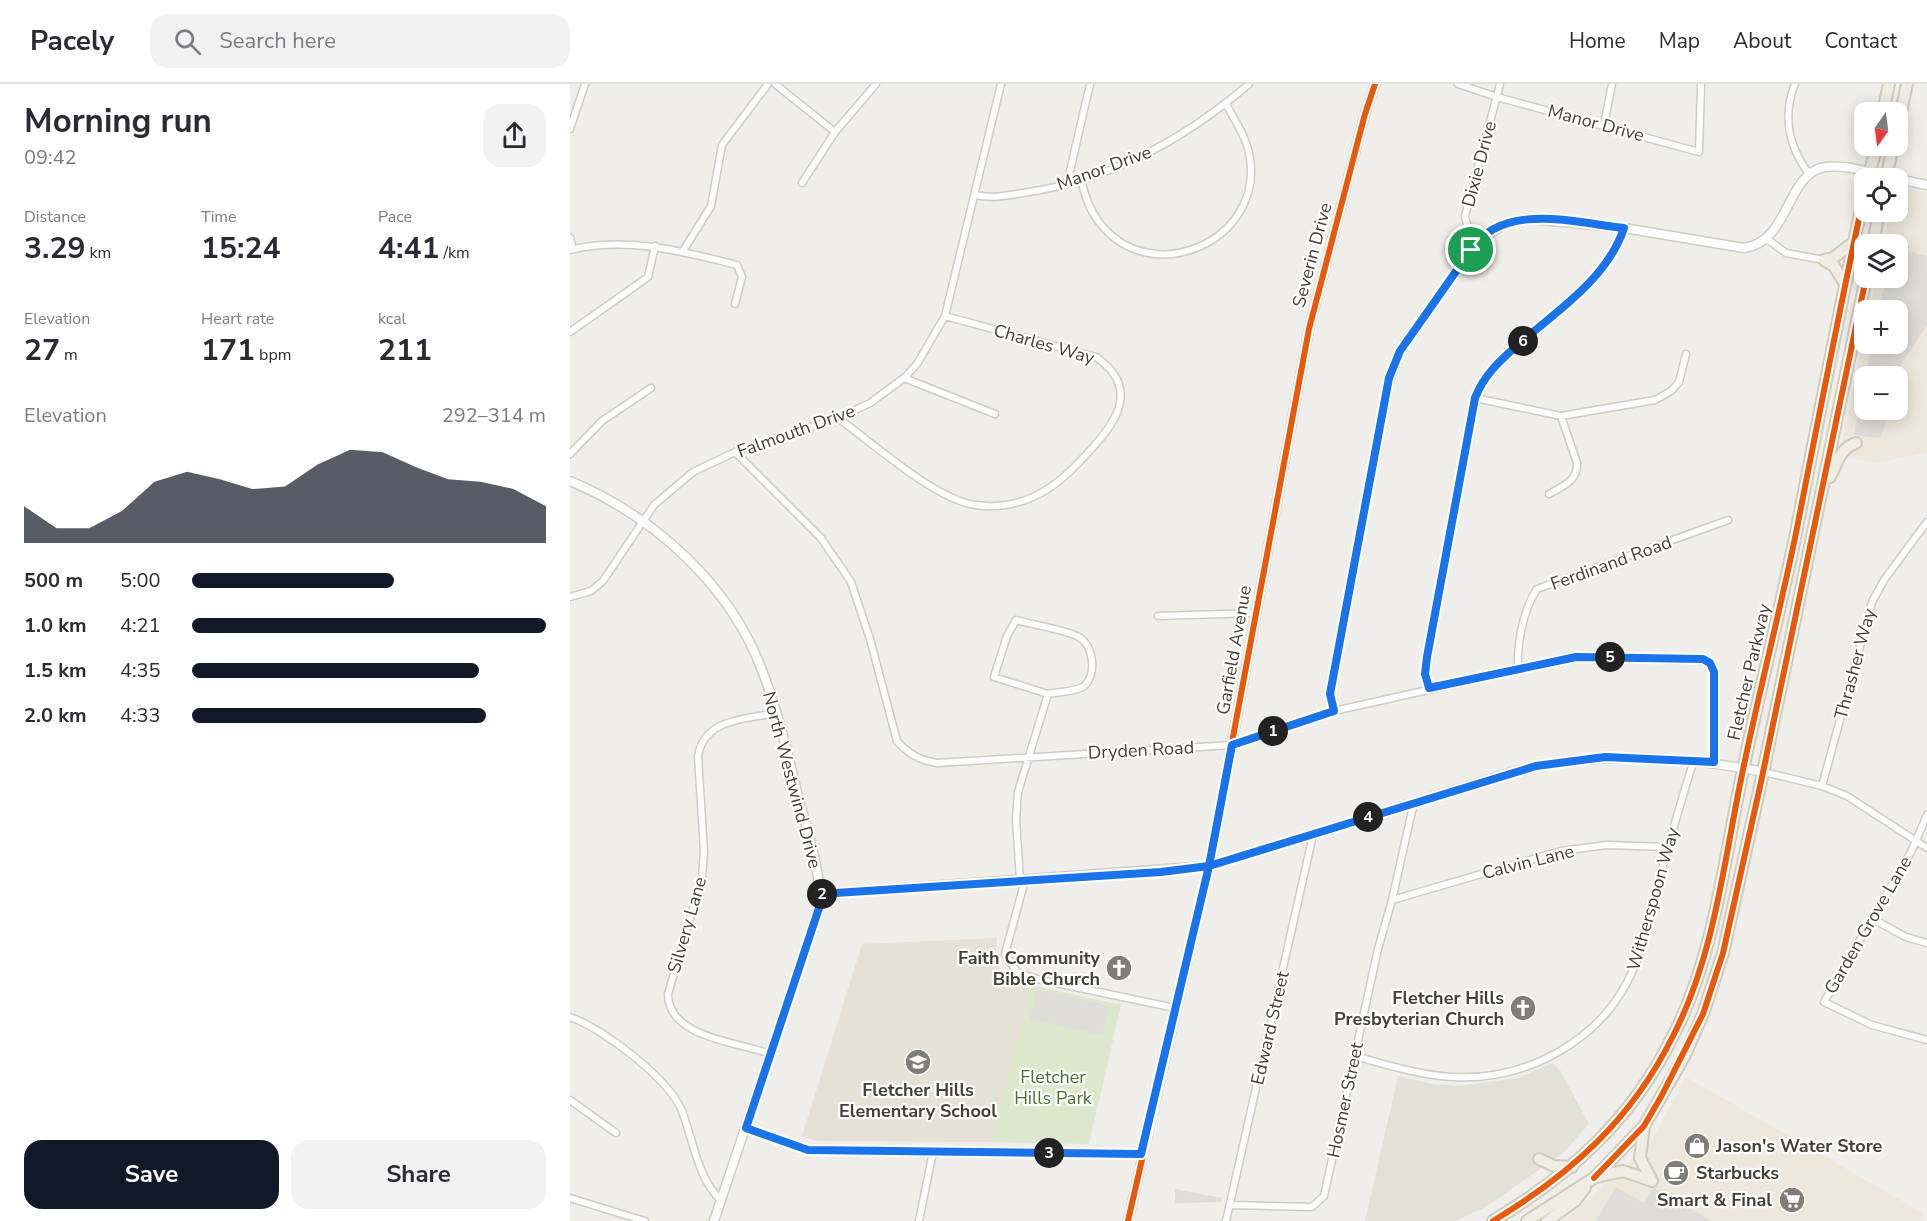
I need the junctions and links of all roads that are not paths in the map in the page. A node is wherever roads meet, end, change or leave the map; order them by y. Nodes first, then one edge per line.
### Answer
1 (585, 84) edge
2 (768, 84) edge
3 (775, 84) edge
4 (876, 84) edge
5 (1001, 84) edge
6 (1090, 84) edge
7 (1250, 84) edge
8 (1375, 84) edge
9 (1458, 84) edge
10 (1500, 84) edge
11 (1612, 84) edge
12 (1701, 84) edge
13 (1795, 84) edge
14 (1889, 84) edge
15 (1907, 84) edge
16 (1497, 97) junction
17 (1885, 102) edge
18 (1903, 102) edge
19 (1226, 104) junction
20 (1604, 125) junction
21 (570, 129) edge
22 (835, 132) junction
23 (1854, 173) edge
24 (1809, 174) junction
25 (1081, 180) junction
26 (1908, 181) edge
27 (802, 183) dead end
28 (1067, 184) junction
29 (1927, 185) edge
30 (975, 195) junction
31 (1624, 228) junction
32 (570, 238) edge
33 (1767, 239) junction
34 (1854, 242) joint
35 (1476, 243) junction
36 (655, 246) junction
37 (571, 249) edge
38 (683, 251) junction
39 (1824, 260) junction
40 (1845, 284) junction
41 (1864, 288) edge
42 (735, 304) dead end
43 (945, 316) junction
44 (570, 332) edge
45 (1686, 354) dead end
46 (904, 378) junction
47 (1387, 386) joint
48 (651, 388) dead end
49 (1475, 398) junction
50 (995, 414) dead end
51 (1561, 416) junction
52 (838, 418) junction
53 (1288, 435) joint
54 (1856, 442) dead end
55 (735, 453) junction
56 (570, 454) edge
57 (570, 482) edge
58 (1822, 493) junction
59 (1549, 494) dead end
60 (642, 520) junction
61 (1728, 520) dead end
62 (1927, 522) edge
63 (570, 597) edge
64 (1256, 613) junction
65 (1158, 616) dead end
66 (1518, 668) junction
67 (1429, 688) junction
68 (1048, 694) junction
69 (1334, 711) junction
70 (777, 713) junction
71 (1232, 745) junction
72 (1030, 757) junction
73 (1694, 760) junction
74 (1714, 762) junction
75 (1743, 768) junction
76 (1764, 772) junction
77 (1822, 786) junction
78 (1414, 802) junction
79 (1927, 815) edge
80 (1313, 835) junction
81 (1916, 841) junction
82 (1668, 847) junction
83 (1927, 848) edge
84 (1209, 866) junction
85 (1023, 880) junction
86 (820, 894) junction
87 (1392, 900) junction
88 (1871, 918) junction
89 (1927, 943) edge
90 (1174, 1008) junction
91 (570, 1017) edge
92 (1927, 1040) edge
93 (768, 1053) junction
94 (1355, 1056) junction
95 (570, 1100) edge
96 (1644, 1126) junction
97 (746, 1128) junction
98 (616, 1133) dead end
99 (933, 1152) junction
100 (1141, 1154) junction
101 (1539, 1159) dead end
102 (1572, 1167) junction
103 (1594, 1178) junction
104 (570, 1198) edge
105 (721, 1200) junction
106 (1230, 1206) junction
107 (645, 1221) edge
108 (714, 1221) edge
109 (919, 1221) edge
110 (1128, 1221) edge
111 (1226, 1221) edge
112 (1493, 1221) edge
113 (1527, 1221) edge
114 (1547, 1221) edge

1 - 21 street
2 - 38 street
3 - 22 street
4 - 22 street
5 - 30 street, Falmouth Drive
6 - 28 street
7 - 19 street, Manor Drive
8 - 53 street, Severin Drive
9 - 16 street, Manor Drive
10 - 16 street, Dixie Drive
11 - 20 street
12 - 20 street, Manor Drive
13 - 24 street
14 - 17 main road
15 - 18 main road
16 - 20 street, Manor Drive
16 - 35 street, Dixie Drive
19 - 25 street, Manor Drive
19 - 25 street
22 - 27 street
23 - 24 street
24 - 33 street
25 - 28 street, Manor Drive
26 - 29 street
28 - 30 street, Manor Drive
30 - 43 street, Falmouth Drive
31 - 33 street
31 - 35 street
31 - 49 street
32 - 37 street
33 - 39 street
34 - 39 main road
34 - 40 main road, Fletcher Parkway
35 - 47 street
36 - 37 street
36 - 38 street
36 - 44 street
38 - 42 street
39 - 40 main road
40 - 75 main road, Fletcher Parkway
41 - 58 main road, Fletcher Parkway
43 - 46 street, Falmouth Drive
43 - 52 street, Charles Way
45 - 51 street
46 - 50 street
46 - 52 street, Falmouth Drive
47 - 69 street
48 - 56 street
49 - 51 street
49 - 67 street
51 - 59 street
52 - 55 street, Falmouth Drive
53 - 64 street, Garfield Avenue
54 - 58 main road
55 - 60 street, Falmouth Drive
55 - 72 street, Dryden Road
57 - 60 street, North Westwind Drive
58 - 76 main road, Fletcher Parkway
60 - 63 street, Falmouth Drive
60 - 70 street, North Westwind Drive
61 - 66 street, Ferdinand Road
62 - 77 street, Thrasher Way
64 - 65 street
64 - 71 street, Garfield Avenue
66 - 67 street, Dryden Road
66 - 74 street, Dryden Road
67 - 69 street, Dryden Road
68 - 68 street
68 - 72 street
69 - 71 street, Dryden Road
70 - 86 street, North Westwind Drive
70 - 93 street, Silvery Lane
71 - 72 street, Dryden Road
71 - 84 street, Garfield Avenue
72 - 85 street
73 - 74 street
73 - 78 street
73 - 82 street, Witherspoon Way
74 - 75 street
75 - 76 street
75 - 102 main road, Fletcher Parkway
76 - 77 street
76 - 96 main road, Fletcher Parkway
77 - 81 street
78 - 80 street
78 - 87 street, Hosmer Street
79 - 81 street, Garden Grove Lane
80 - 84 street
80 - 106 street, Edward Street
81 - 83 street
81 - 88 street, Garden Grove Lane
82 - 87 street, Calvin Lane
82 - 94 street, Witherspoon Way
84 - 85 street
84 - 90 street, Garfield Avenue
85 - 86 street
85 - 90 street
86 - 93 street, North Westwind Drive
87 - 94 street, Hosmer Street
88 - 89 street
88 - 92 street, Garden Grove Lane
90 - 100 street, Garfield Avenue
91 - 105 street
93 - 97 street, North Westwind Drive
94 - 106 street, Hosmer Street
95 - 98 street
96 - 103 main road, Fletcher Parkway
96 - 103 main road
97 - 99 street
97 - 105 street, North Westwind Drive
99 - 100 street
99 - 109 street
100 - 110 street, Garfield Avenue
101 - 102 main road
102 - 112 main road, Fletcher Parkway
103 - 113 main road, Fletcher Parkway
103 - 114 main road
104 - 107 street
105 - 108 street, North Westwind Drive
106 - 111 street, Edward Street

